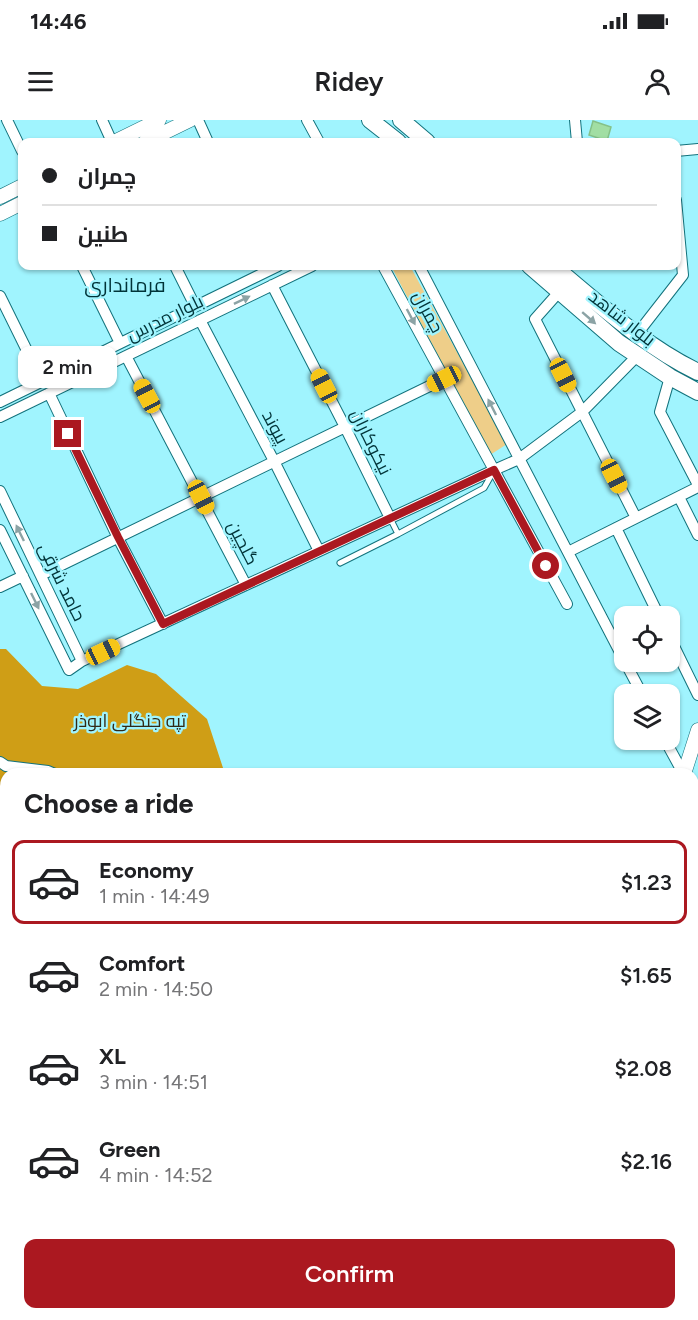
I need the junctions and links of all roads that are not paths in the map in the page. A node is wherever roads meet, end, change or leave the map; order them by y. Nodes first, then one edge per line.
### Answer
1 (7, 120) edge
2 (102, 120) edge
3 (159, 120) edge
4 (190, 120) edge
5 (198, 120) edge
6 (307, 120) edge
7 (370, 120) edge
8 (401, 120) edge
9 (575, 120) edge
10 (111, 138) edge
11 (121, 138) edge
12 (153, 138) edge
13 (206, 138) edge
14 (317, 138) edge
15 (393, 138) edge
16 (422, 138) edge
17 (577, 138) edge
18 (18, 143) edge
19 (698, 149) edge
20 (681, 151) edge
21 (18, 188) edge
22 (0, 197) edge
23 (18, 205) edge
24 (0, 214) edge
25 (681, 263) edge
26 (84, 270) edge
27 (177, 270) edge
28 (265, 270) edge
29 (304, 270) edge
30 (385, 270) edge
31 (421, 270) edge
32 (534, 270) edge
33 (558, 270) edge
34 (272, 285) junction
35 (559, 292) junction
36 (0, 297) edge
37 (195, 306) junction
38 (200, 320) junction
39 (637, 334) junction
40 (120, 343) junction
41 (126, 356) junction
42 (637, 356) junction
43 (698, 372) edge
44 (670, 377) junction
45 (444, 379) junction
46 (42, 381) junction
47 (698, 392) edge
48 (49, 393) junction
49 (0, 402) edge
50 (582, 412) junction
51 (0, 417) edge
52 (345, 427) junction
53 (519, 459) junction
54 (274, 461) junction
55 (494, 470) junction
56 (698, 486) edge
57 (0, 491) edge
58 (201, 497) junction
59 (679, 497) junction
60 (390, 518) junction
61 (636, 518) junction
62 (616, 528) junction
63 (0, 530) edge
64 (398, 534) junction
65 (698, 536) edge
66 (118, 537) junction
67 (319, 551) junction
68 (568, 552) junction
69 (340, 563) dead end
70 (41, 575) junction
71 (23, 576) junction
72 (246, 585) junction
73 (0, 587) edge
74 (567, 604) dead end
75 (654, 606) edge
76 (163, 624) junction
77 (614, 642) edge
78 (680, 658) edge
79 (82, 661) junction
80 (698, 695) edge
81 (698, 730) edge
82 (670, 750) edge
83 (0, 762) edge
84 (23, 768) edge
85 (680, 768) edge
86 (685, 768) edge

1 - 18 street
2 - 10 street
3 - 11 street
4 - 12 street
5 - 13 street
6 - 14 street
7 - 15 main road
8 - 16 main road
9 - 17 street
19 - 20 street
21 - 22 street
23 - 24 street
25 - 39 street
26 - 40 street
27 - 37 street
28 - 37 street, بلوار مدرس
29 - 34 street, بلوار مدرس
30 -> 45 street, چمران
53 -> 31 street, چمران
32 - 35 main road, بلوار شاهد
33 - 39 main road, بلوار شاهد
38 -> 34 street, بلوار مدرس
34 - 52 street, نیکوکاران
35 -> 42 main road, بلوار شاهد
35 - 50 street
36 - 46 street
37 - 40 street, بلوار مدرس
38 - 41 street, بلوار مدرس
38 - 54 street, پیوند
39 - 43 main road, بلوار شاهد
40 - 46 street, بلوار مدرس
41 - 48 street, بلوار مدرس
41 - 58 street, گلچین
42 - 44 main road, بلوار شاهد
42 - 50 street
44 - 47 main road, بلوار شاهد
44 - 56 street
45 - 52 street
45 - 55 street, چمران
46 - 49 street, بلوار مدرس
48 - 51 street, بلوار مدرس
48 - 66 street
50 - 53 street
50 - 61 street
52 - 54 street
52 - 60 street, نیکوکاران
53 - 55 street
53 - 68 street, چمران
54 - 58 street
54 - 67 street, پیوند
55 - 60 street
55 - 64 lane
55 - 74 street, چمران
56 - 59 street
70 -> 57 street, حامد شرقی
58 - 66 street
58 - 72 street, گلچین
59 - 61 street
59 - 65 street
60 - 64 lane
60 - 67 street
61 - 62 street
62 - 68 street
62 - 75 street
63 - 71 street, حامد شرقی
64 - 69 lane
66 - 70 street
66 - 76 street
67 - 72 street
68 - 77 street, چمران
70 - 79 street, حامد شرقی
71 - 73 street
71 -> 79 street, حامد شرقی
72 - 76 street
76 - 79 street
78 - 80 street
81 - 86 street
82 - 85 street
83 - 84 street

